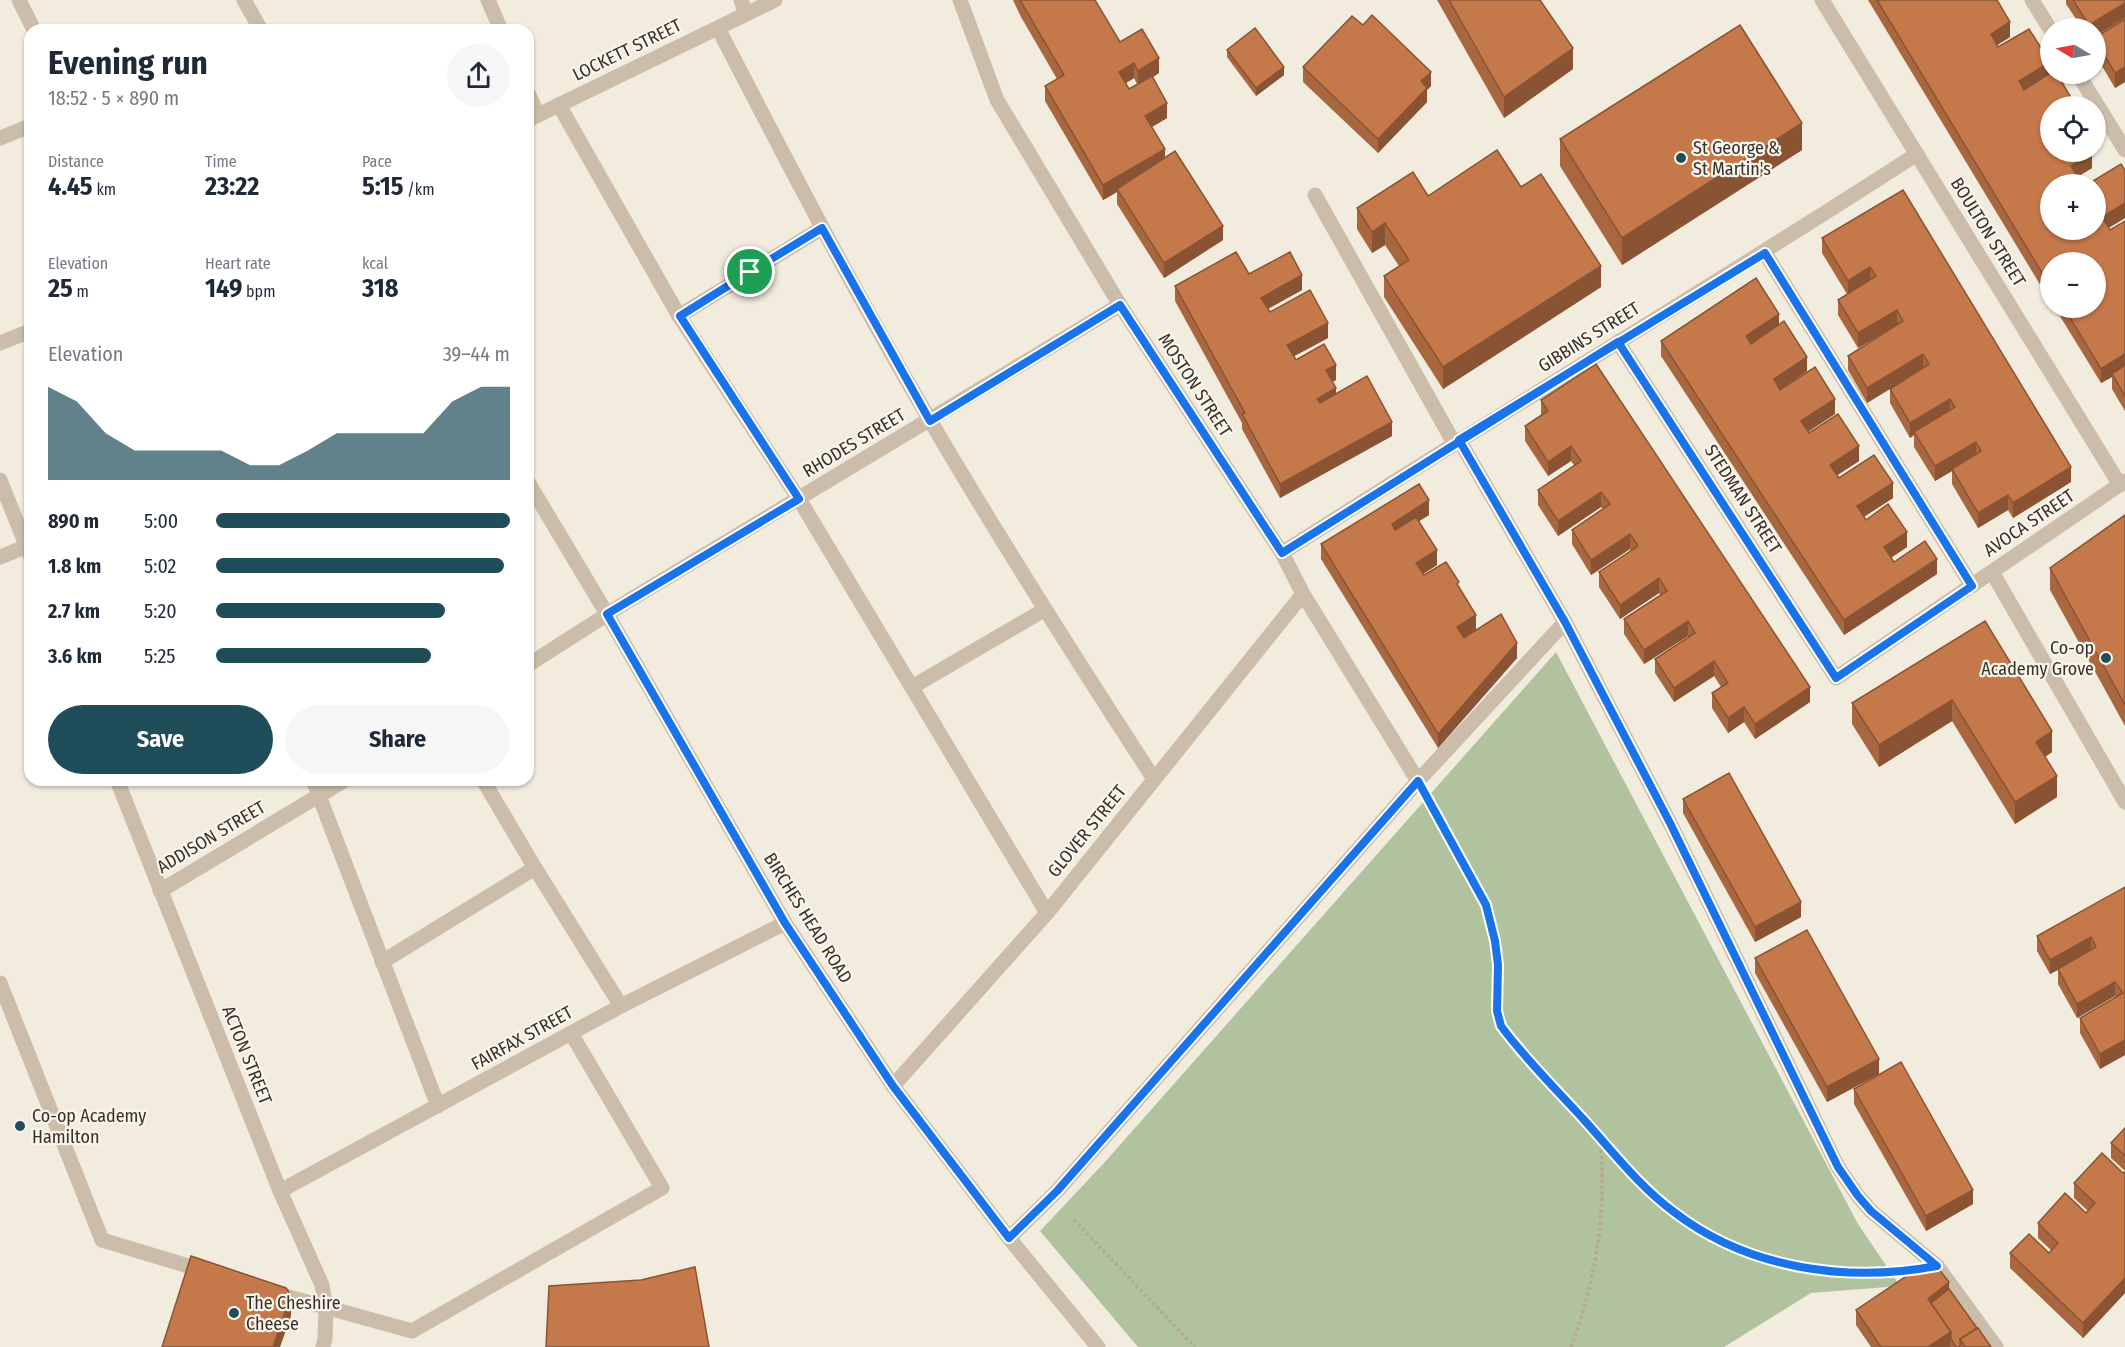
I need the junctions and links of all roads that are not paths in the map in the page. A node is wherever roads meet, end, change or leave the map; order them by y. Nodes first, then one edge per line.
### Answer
1 (19, 0) edge
2 (244, 0) edge
3 (488, 0) edge
4 (775, 0) edge
5 (960, 0) edge
6 (1822, 0) edge
7 (2032, 0) edge
8 (743, 7) edge
9 (2043, 18) edge
10 (31, 24) edge
11 (258, 24) edge
12 (498, 24) edge
13 (718, 28) junction
14 (2084, 84) edge
15 (559, 105) junction
16 (534, 118) edge
17 (24, 128) edge
18 (0, 138) edge
19 (2125, 150) edge
20 (1917, 154) junction
21 (1315, 195) dead end
22 (822, 228) junction
23 (1765, 253) junction
24 (1120, 305) junction
25 (680, 316) junction
26 (24, 333) edge
27 (1618, 342) junction
28 (0, 343) edge
29 (930, 421) junction
30 (1456, 442) junction
31 (0, 480) edge
32 (2122, 483) edge
33 (534, 492) edge
34 (799, 499) junction
35 (24, 537) edge
36 (24, 550) edge
37 (1282, 553) junction
38 (0, 557) edge
39 (1992, 572) junction
40 (1972, 586) junction
41 (1304, 594) junction
42 (1044, 610) junction
43 (607, 614) junction
44 (1565, 622) junction
45 (534, 660) edge
46 (1836, 678) joint
47 (912, 687) junction
48 (1154, 779) junction
49 (1418, 781) junction
50 (119, 786) edge
51 (316, 786) edge
52 (335, 786) edge
53 (487, 786) edge
54 (320, 795) junction
55 (2125, 802) edge
56 (535, 868) junction
57 (160, 891) junction
58 (1047, 913) junction
59 (785, 923) junction
60 (382, 962) junction
61 (0, 983) edge
62 (621, 1006) junction
63 (571, 1033) junction
64 (893, 1086) junction
65 (438, 1106) junction
66 (280, 1191) junction
67 (1009, 1238) junction
68 (225, 1278) edge
69 (259, 1288) edge
70 (326, 1308) junction
71 (323, 1347) edge
72 (1098, 1347) edge
73 (1996, 1347) edge

1 - 10 street
2 - 11 street
3 - 12 street
4 - 8 street, LOCKETT STREET
5 - 24 street, MOSTON STREET
6 - 20 street, BOULTON STREET
7 - 9 street
8 - 13 street, LOCKETT STREET
13 - 15 street, LOCKETT STREET
13 - 22 street
14 - 19 street
15 - 16 street, LOCKETT STREET
15 - 25 street
17 - 18 street
20 - 23 street, GIBBINS STREET
20 - 32 street, BOULTON STREET
21 - 30 street
22 - 25 street
22 - 29 street
23 - 27 street, GIBBINS STREET
23 - 40 street
24 - 29 street, RHODES STREET
24 - 37 street, MOSTON STREET
25 - 34 street
26 - 28 street
27 - 30 street, GIBBINS STREET
27 - 46 street, STEDMAN STREET
29 - 34 street, RHODES STREET
29 - 42 street
30 - 37 street, GIBBINS STREET
30 - 44 street
31 - 35 street
32 - 39 street, AVOCA STREET
33 - 43 street, BIRCHES HEAD ROAD
34 - 43 street, RHODES STREET
34 - 47 street
36 - 38 street
37 - 41 street, MOSTON STREET
39 - 40 street, AVOCA STREET
39 - 55 street
40 - 46 street, AVOCA STREET
41 - 48 street, GLOVER STREET
41 - 49 street, MOSTON STREET
42 - 47 street
42 - 48 street
43 - 45 street
43 - 59 street, BIRCHES HEAD ROAD
44 - 49 street
44 - 73 street
47 - 58 street
48 - 58 street, GLOVER STREET
49 - 67 street
50 - 57 street, ACTON STREET
51 - 54 street
52 - 54 street, ADDISON STREET
53 - 56 street
54 - 57 street, ADDISON STREET
54 - 60 street
56 - 60 street
56 - 62 street
57 - 66 street, ACTON STREET
58 - 64 street, GLOVER STREET
59 - 62 street, FAIRFAX STREET
59 - 64 street, BIRCHES HEAD ROAD
60 - 65 street
61 - 68 street
62 - 63 street, FAIRFAX STREET
63 - 65 street, FAIRFAX STREET
63 - 70 street
64 - 67 street, BIRCHES HEAD ROAD
65 - 66 street, FAIRFAX STREET
66 - 70 street, ACTON STREET
67 - 72 street, BIRCHES HEAD ROAD
69 - 70 street
70 - 71 street, ACTON STREET

